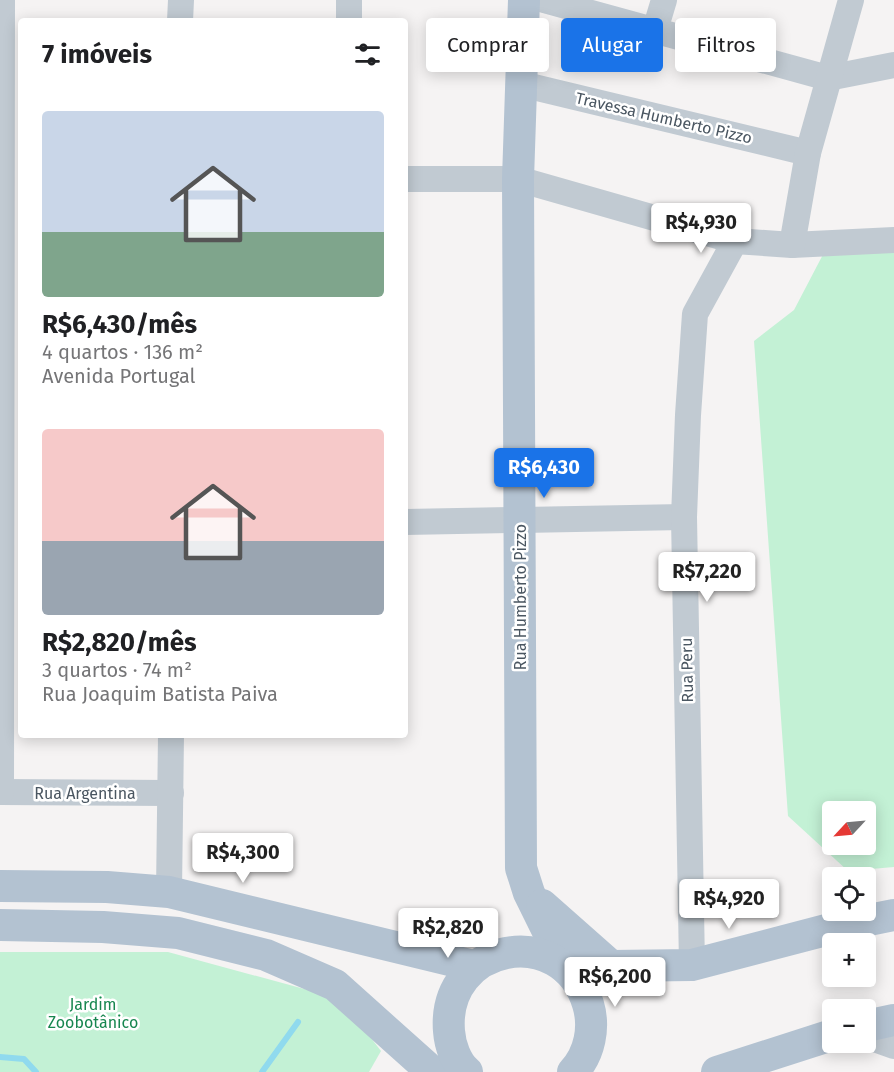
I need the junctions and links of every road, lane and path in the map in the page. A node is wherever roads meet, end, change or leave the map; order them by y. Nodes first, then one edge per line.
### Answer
1 (2, 0) edge
2 (181, 0) edge
3 (349, 0) edge
4 (524, 0) edge
5 (544, 0) edge
6 (664, 0) edge
7 (851, 0) edge
8 (180, 18) edge
9 (349, 18) edge
10 (611, 18) edge
11 (659, 18) edge
12 (663, 32) edge
13 (894, 65) edge
14 (828, 78) junction
15 (521, 84) junction
16 (808, 153) junction
17 (8, 179) edge
18 (408, 179) edge
19 (518, 179) junction
20 (894, 240) edge
21 (735, 241) junction
22 (792, 245) junction
23 (684, 517) junction
24 (520, 521) junction
25 (408, 522) edge
26 (1, 528) edge
27 (171, 738) edge
28 (0, 792) edge
29 (171, 794) junction
30 (0, 886) edge
31 (170, 892) junction
32 (529, 893) junction
33 (894, 915) edge
34 (0, 925) edge
35 (692, 965) junction
36 (474, 966) junction
37 (611, 966) junction
38 (567, 969) junction
39 (894, 1020) edge
40 (876, 1024) edge
41 (822, 1038) edge
42 (876, 1040) edge
43 (894, 1046) edge
44 (577, 1070) edge
45 (438, 1072) edge
46 (467, 1072) edge
47 (717, 1072) edge

1 - 17 street
2 - 8 street
3 - 9 street
4 - 15 main road, Rua Humberto Pizzo
5 - 10 street
6 - 11 street
7 - 14 street
12 - 14 street
13 - 14 street
14 - 16 street
15 - 16 street, Travessa Humberto Pizzo
15 - 19 main road, Rua Humberto Pizzo
16 - 22 street
17 - 26 street
18 - 19 street
19 - 21 street
19 - 24 main road, Rua Humberto Pizzo
20 - 22 street
21 - 22 street
21 - 23 street, Rua Peru
23 - 24 street
23 - 35 street, Rua Peru
24 - 25 street
24 - 32 main road, Rua Humberto Pizzo
26 - 28 street
27 - 29 street
28 - 29 street, Rua Argentina
29 - 31 street
30 - 31 main road
31 - 36 main road
32 - 37 main road
32 - 38 main road, Rua Humberto Pizzo
33 - 35 main road
34 - 45 main road
35 - 37 main road
36 - 38 main road
36 - 46 main road
37 - 38 main road
38 - 44 main road, Rua Humberto Pizzo
39 - 40 main road
41 - 47 main road
42 - 43 street

